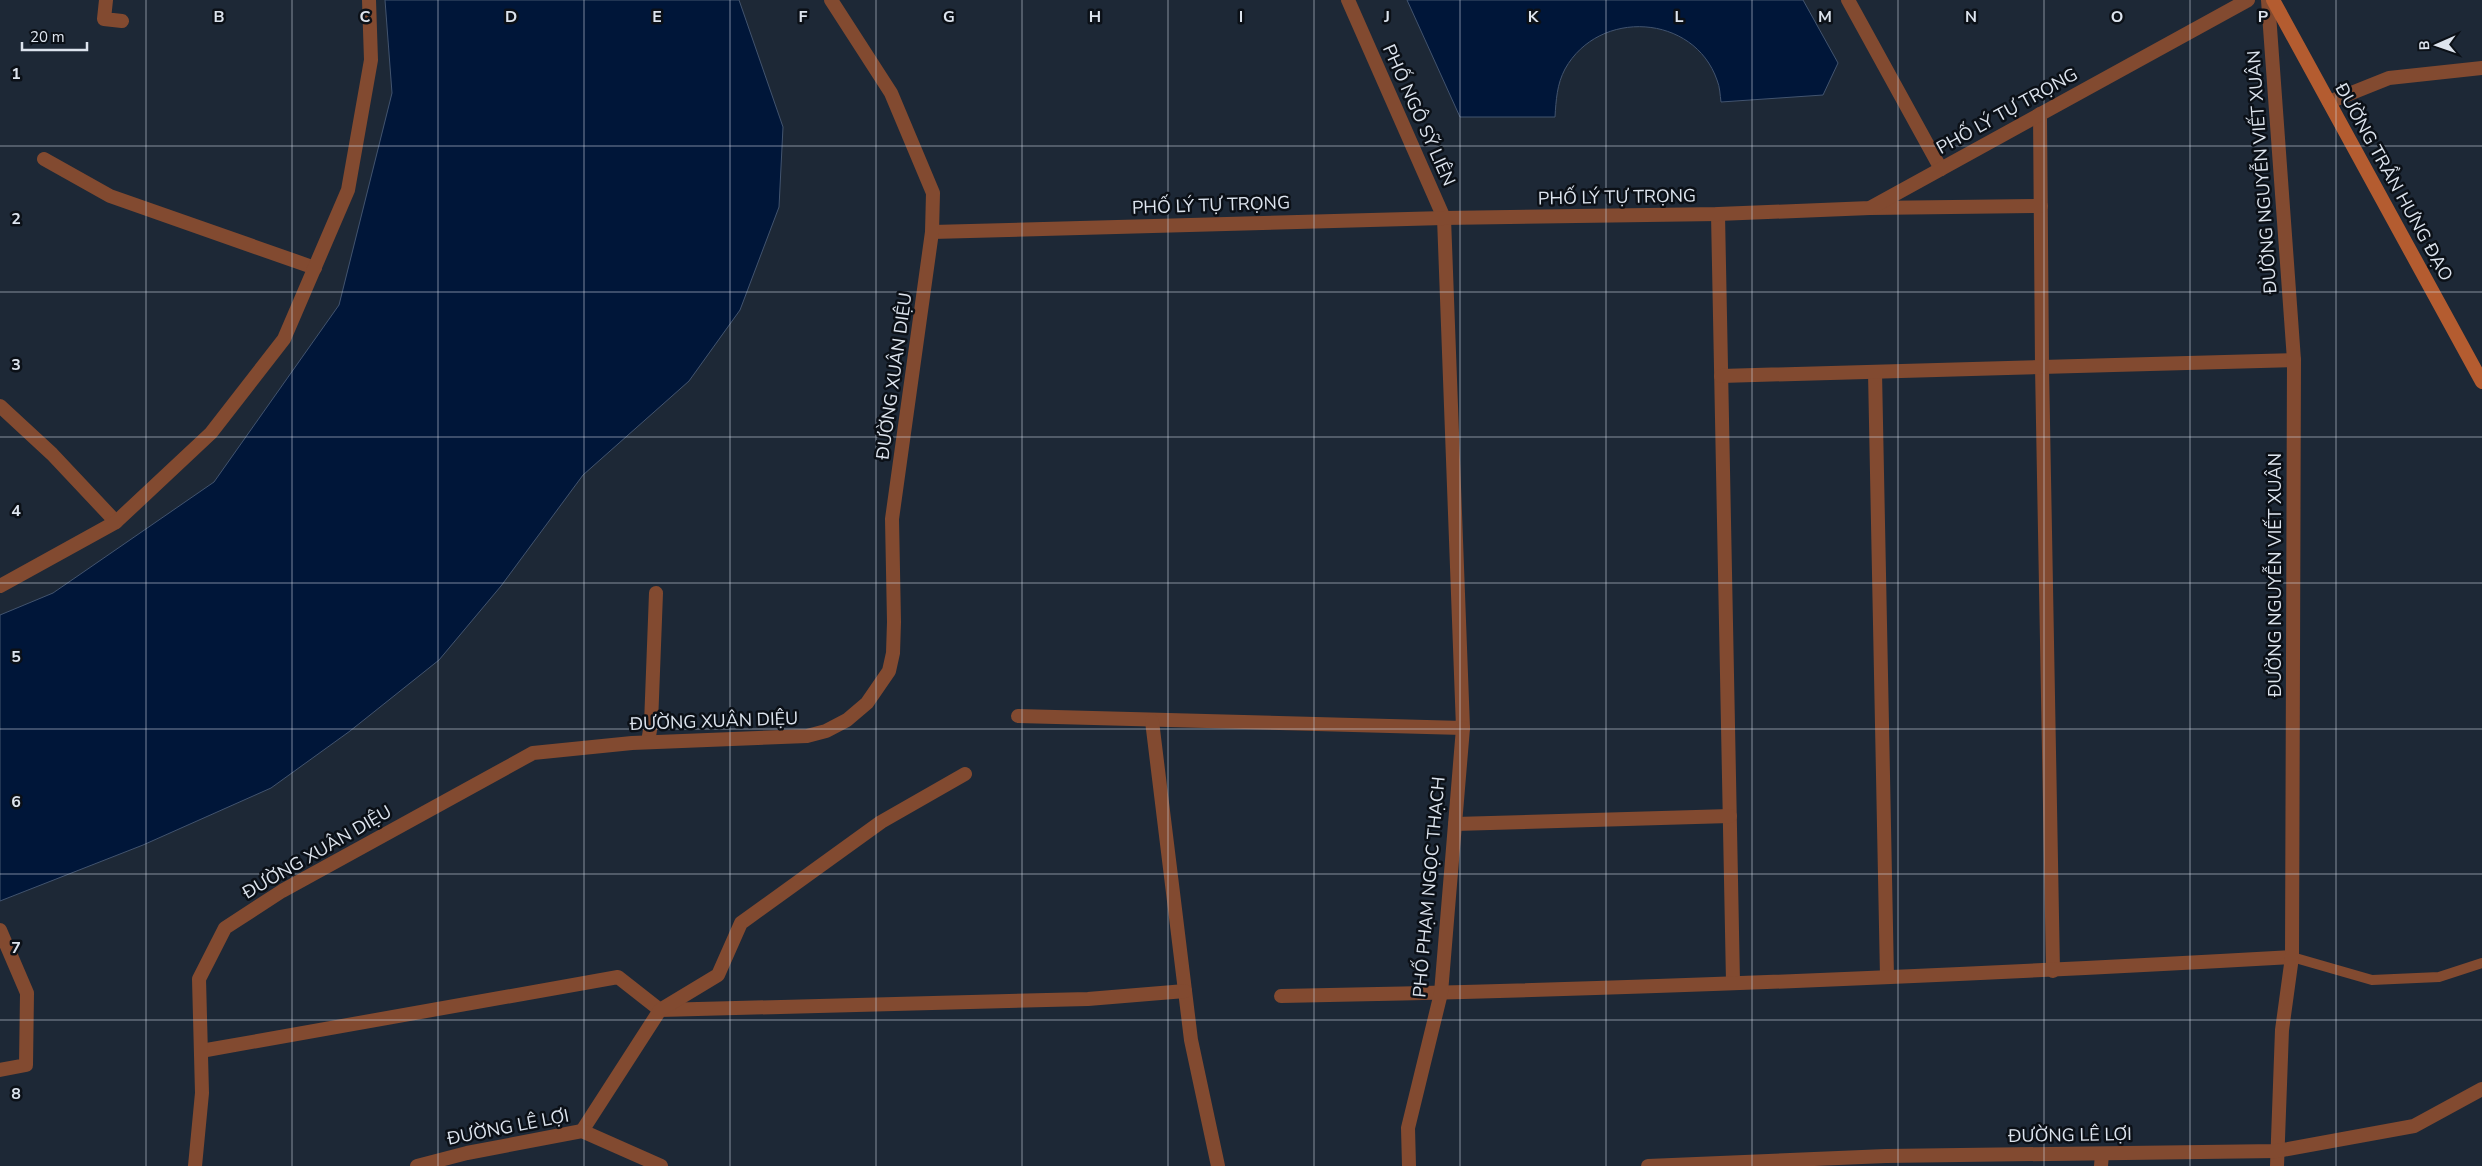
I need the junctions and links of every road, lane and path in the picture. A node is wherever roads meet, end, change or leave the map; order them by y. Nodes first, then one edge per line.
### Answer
1 (106, 0) edge
2 (369, 0) edge
3 (830, 0) edge
4 (1348, 0) edge
5 (1848, 0) edge
6 (2248, 0) edge
7 (2268, 0) edge
8 (2274, 0) edge
9 (122, 20) dead end
10 (2482, 68) edge
11 (2329, 102) junction
12 (2040, 114) junction
13 (44, 159) dead end
14 (1941, 168) junction
15 (2041, 206) junction
16 (1870, 208) junction
17 (1718, 214) junction
18 (1444, 218) junction
19 (932, 232) junction
20 (315, 268) junction
21 (2294, 360) junction
22 (2042, 367) junction
23 (1874, 372) junction
24 (1721, 376) junction
25 (2482, 382) edge
26 (0, 406) edge
27 (116, 522) junction
28 (0, 586) edge
29 (656, 593) dead end
30 (1018, 716) dead end
31 (1152, 721) junction
32 (1463, 728) junction
33 (648, 742) junction
34 (965, 774) dead end
35 (1730, 816) junction
36 (1455, 824) junction
37 (0, 930) edge
38 (2292, 957) junction
39 (2482, 963) edge
40 (2053, 971) junction
41 (1887, 977) junction
42 (1734, 982) junction
43 (1185, 990) junction
44 (1441, 992) junction
45 (1280, 996) dead end
46 (660, 1010) junction
47 (201, 1051) junction
48 (0, 1070) edge
49 (2482, 1090) edge
50 (582, 1131) junction
51 (2277, 1151) junction
52 (2102, 1160) edge
53 (1915, 1161) edge
54 (195, 1166) edge
55 (417, 1166) edge
56 (660, 1166) edge
57 (1218, 1166) edge
58 (1409, 1166) edge
59 (1648, 1166) edge
60 (2271, 1166) edge
61 (2277, 1166) edge

1 - 9 street
2 - 20 street
3 - 19 street, ĐƯỜNG XUÂN DIỆU
4 - 18 street, PHỐ NGÔ SỸ LIÊN
5 - 14 street
6 - 12 street, PHỐ LÝ TỰ TRỌNG
7 - 21 street, ĐƯỜNG NGUYỄN VIẾT XUÂN
8 - 11 main road, ĐƯỜNG TRẦN HƯNG ĐẠO
10 - 11 street
11 - 25 main road, ĐƯỜNG TRẦN HƯNG ĐẠO
12 - 14 street, PHỐ LÝ TỰ TRỌNG
12 - 15 street
13 - 20 street
14 - 16 street, PHỐ LÝ TỰ TRỌNG
15 - 16 street
15 - 22 street
16 - 17 street, PHỐ LÝ TỰ TRỌNG
17 - 18 street, PHỐ LÝ TỰ TRỌNG
17 - 24 street
18 - 19 street, PHỐ LÝ TỰ TRỌNG
18 - 32 street, PHỐ PHẠM NGỌC THẠCH
19 - 33 street, ĐƯỜNG XUÂN DIỆU
20 - 27 street
21 - 22 street
21 - 38 street, ĐƯỜNG NGUYỄN VIẾT XUÂN
22 - 23 street
22 - 40 street
23 - 24 street
23 - 41 street
24 - 35 street
26 - 27 street
27 - 28 street
29 - 33 street
30 - 31 street
31 - 32 street
31 - 43 street
32 - 36 street, PHỐ PHẠM NGỌC THẠCH
33 - 47 street, ĐƯỜNG XUÂN DIỆU
34 - 46 street
35 - 36 street
35 - 42 street
36 - 44 street, PHỐ PHẠM NGỌC THẠCH
37 - 48 street
38 - 39 lane
38 - 40 street
38 - 51 street, ĐƯỜNG NGUYỄN VIẾT XUÂN
40 - 41 street
41 - 42 street
42 - 44 street
43 - 46 street
43 - 57 street
44 - 45 street
44 - 58 street, PHỐ PHẠM NGỌC THẠCH
46 - 47 street
46 - 50 street
47 - 54 street, ĐƯỜNG XUÂN DIỆU
49 - 51 street, ĐƯỜNG LÊ LỢI
50 - 55 street, ĐƯỜNG LÊ LỢI
50 - 56 street, ĐƯỜNG LÊ LỢI
51 - 52 street, ĐƯỜNG LÊ LỢI
51 - 60 street, ĐƯỜNG NGUYỄN VIẾT XUÂN
51 - 61 street, ĐƯỜNG NGUYỄN VIẾT XUÂN
52 - 53 street, ĐƯỜNG LÊ LỢI
53 - 59 street, ĐƯỜNG LÊ LỢI

